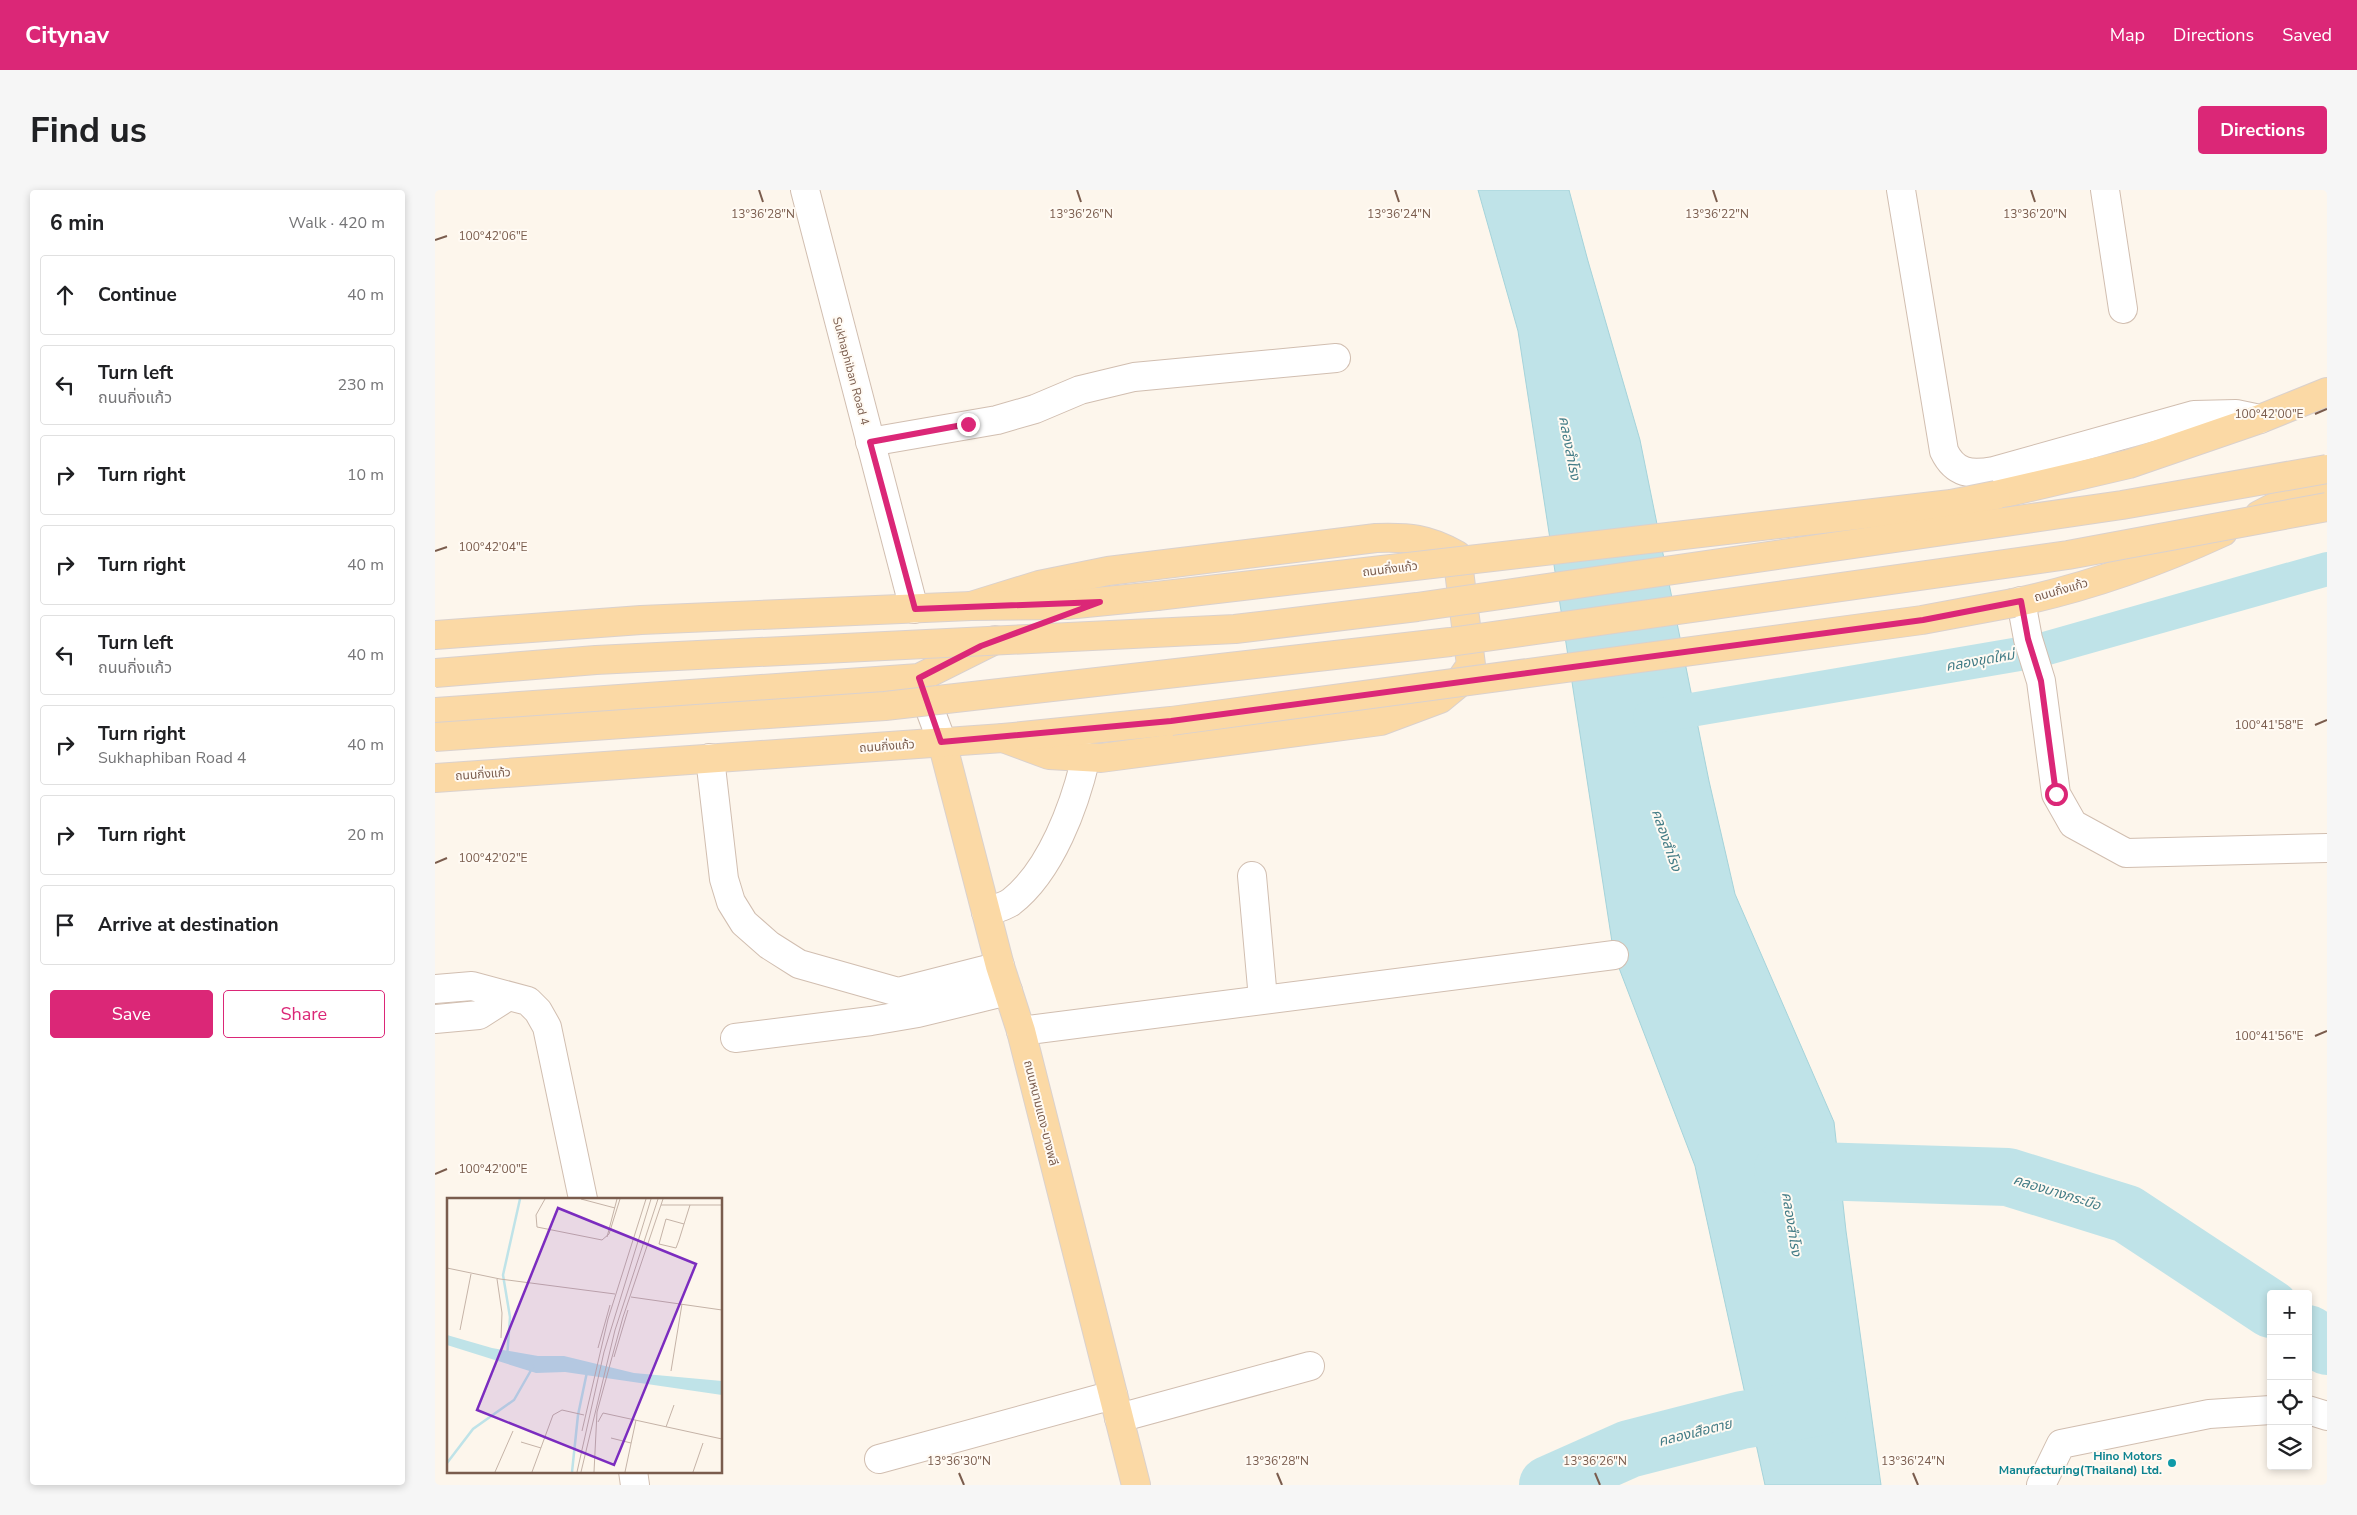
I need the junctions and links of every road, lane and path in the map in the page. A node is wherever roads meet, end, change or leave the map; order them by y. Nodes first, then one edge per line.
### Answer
1 (805, 190) edge
2 (1901, 190) edge
3 (2105, 190) edge
4 (2123, 308) dead end
5 (1336, 358) dead end
6 (2327, 392) edge
7 (2260, 420) junction
8 (870, 442) junction
9 (2327, 469) edge
10 (2327, 480) edge
11 (2327, 507) edge
12 (1100, 602) junction
13 (2017, 602) junction
14 (971, 606) junction
15 (915, 609) junction
16 (435, 635) edge
17 (435, 673) edge
18 (919, 678) junction
19 (435, 712) edge
20 (435, 737) edge
21 (1003, 738) junction
22 (941, 742) junction
23 (1086, 757) junction
24 (710, 758) junction
25 (435, 778) edge
26 (2327, 848) edge
27 (1252, 876) dead end
28 (986, 912) junction
29 (1614, 955) dead end
30 (1001, 966) junction
31 (435, 989) edge
32 (1008, 992) junction
33 (507, 997) junction
34 (1263, 999) junction
35 (435, 1018) edge
36 (1021, 1031) junction
37 (735, 1038) dead end
38 (583, 1198) edge
39 (1310, 1366) dead end
40 (1115, 1407) junction
41 (2267, 1410) edge
42 (2312, 1411) edge
43 (2327, 1416) edge
44 (879, 1459) dead end
45 (633, 1472) edge
46 (635, 1485) edge
47 (1136, 1485) edge
48 (2041, 1485) edge

1 - 8 street, Sukhaphiban Road 4
2 - 7 street
3 - 4 street
5 - 8 street
6 - 7 main road, ถนนกิ่งแก้ว
7 - 12 main road, ถนนกิ่งแก้ว, bridge
8 - 15 street, Sukhaphiban Road 4
9 - 17 main road, bridge
10 - 13 main road, ถนนกิ่งแก้ว
11 - 20 main road, bridge
12 - 14 main road, ถนนกิ่งแก้ว
12 - 18 main road
13 - 21 main road, ถนนกิ่งแก้ว, bridge
13 - 26 street
14 - 15 main road, ถนนกิ่งแก้ว
14 - 23 main road
15 - 16 main road, ถนนกิ่งแก้ว
18 - 19 main road
18 - 22 street
21 - 22 main road, ถนนกิ่งแก้ว
21 - 23 main road
22 - 24 main road, ถนนกิ่งแก้ว
22 - 28 main road, ถนนหนามแดง-บางพลี
23 - 28 street
24 - 25 main road, ถนนกิ่งแก้ว
24 - 30 street
27 - 34 street
28 - 30 main road, ถนนหนามแดง-บางพลี
29 - 34 street
30 - 32 main road, ถนนหนามแดง-บางพลี
31 - 33 street
32 - 36 main road, ถนนหนามแดง-บางพลี
32 - 37 street
33 - 35 street
33 - 38 street
34 - 36 street
36 - 40 main road, ถนนหนามแดง-บางพลี
39 - 40 street
40 - 44 street
40 - 47 main road, ถนนหนามแดง-บางพลี
41 - 48 street
42 - 43 street
45 - 46 street

